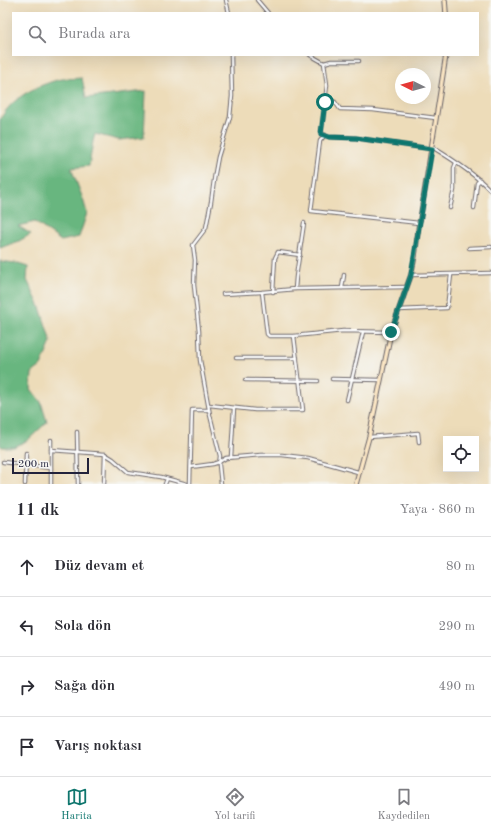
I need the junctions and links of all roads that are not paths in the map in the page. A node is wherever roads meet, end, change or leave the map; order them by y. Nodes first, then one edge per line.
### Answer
1 (226, 0) edge
2 (257, 0) edge
3 (445, 0) edge
4 (229, 12) edge
5 (267, 12) edge
6 (446, 12) edge
7 (231, 56) edge
8 (312, 56) edge
9 (446, 56) edge
10 (359, 61) dead end
11 (324, 63) junction
12 (336, 102) dead end
13 (437, 118) junction
14 (325, 135) junction
15 (432, 148) junction
16 (456, 163) junction
17 (480, 180) junction
18 (491, 191) edge
19 (450, 208) dead end
20 (474, 208) dead end
21 (304, 223) dead end
22 (419, 223) junction
23 (491, 246) edge
24 (469, 248) dead end
25 (300, 254) junction
26 (491, 273) edge
27 (344, 275) dead end
28 (411, 275) junction
29 (451, 275) junction
30 (406, 287) junction
31 (342, 288) junction
32 (295, 289) junction
33 (262, 292) junction
34 (273, 292) junction
35 (223, 294) dead end
36 (398, 310) junction
37 (363, 332) junction
38 (391, 332) junction
39 (294, 336) junction
40 (236, 358) dead end
41 (297, 358) junction
42 (332, 379) dead end
43 (352, 379) junction
44 (245, 380) dead end
45 (382, 380) junction
46 (300, 381) junction
47 (318, 381) dead end
48 (347, 400) dead end
49 (209, 405) junction
50 (234, 408) junction
51 (210, 410) junction
52 (77, 432) dead end
53 (369, 437) junction
54 (51, 440) dead end
55 (419, 442) dead end
56 (51, 450) junction
57 (78, 452) junction
58 (26, 453) dead end
59 (105, 454) junction
60 (231, 458) junction
61 (3, 462) dead end
62 (219, 462) junction
63 (25, 465) junction
64 (191, 467) junction
65 (51, 468) junction
66 (358, 472) junction
67 (166, 479) junction
68 (25, 484) edge
69 (51, 484) edge
70 (78, 484) edge
71 (104, 484) edge
72 (165, 484) edge
73 (187, 484) edge
74 (190, 484) edge
75 (221, 484) edge
76 (356, 484) edge

1 - 4 street
2 - 5 street
3 - 6 main road
7 - 49 street
8 - 11 street
9 - 13 main road
10 - 11 street
11 - 14 street
12 - 13 street
13 - 15 main road
14 - 15 street
14 - 22 street
15 - 16 street
15 - 22 main road
16 - 17 street
16 - 19 street
17 - 18 street
17 - 20 street
21 - 25 street
22 - 28 main road
23 - 24 street
25 - 32 street
25 - 34 street
26 - 29 street
27 - 31 street
28 - 29 street
28 - 30 main road
29 - 36 street
30 - 31 street
30 - 36 main road
31 - 32 street
32 - 34 street
33 - 34 street
33 - 35 street
33 - 39 street
36 - 38 main road
37 - 38 street
37 - 39 street
37 - 43 street
38 - 45 main road
39 - 41 street
40 - 41 street
41 - 46 street
42 - 43 street
43 - 45 street
43 - 48 street
44 - 46 street
45 - 53 main road
46 - 47 street
46 - 50 street
49 - 50 street
49 - 51 street
50 - 60 street
51 - 62 street
51 - 64 street
52 - 57 street
53 - 55 street
53 - 66 main road
54 - 56 street
56 - 57 street
56 - 65 street
57 - 59 street
57 - 70 street
58 - 63 street
59 - 67 street
59 - 71 street
60 - 62 street
60 - 66 street
61 - 63 street
62 - 64 street
62 - 75 street
63 - 65 street
63 - 68 street
64 - 74 street
65 - 69 street
66 - 76 main road
67 - 72 street
67 - 73 street

